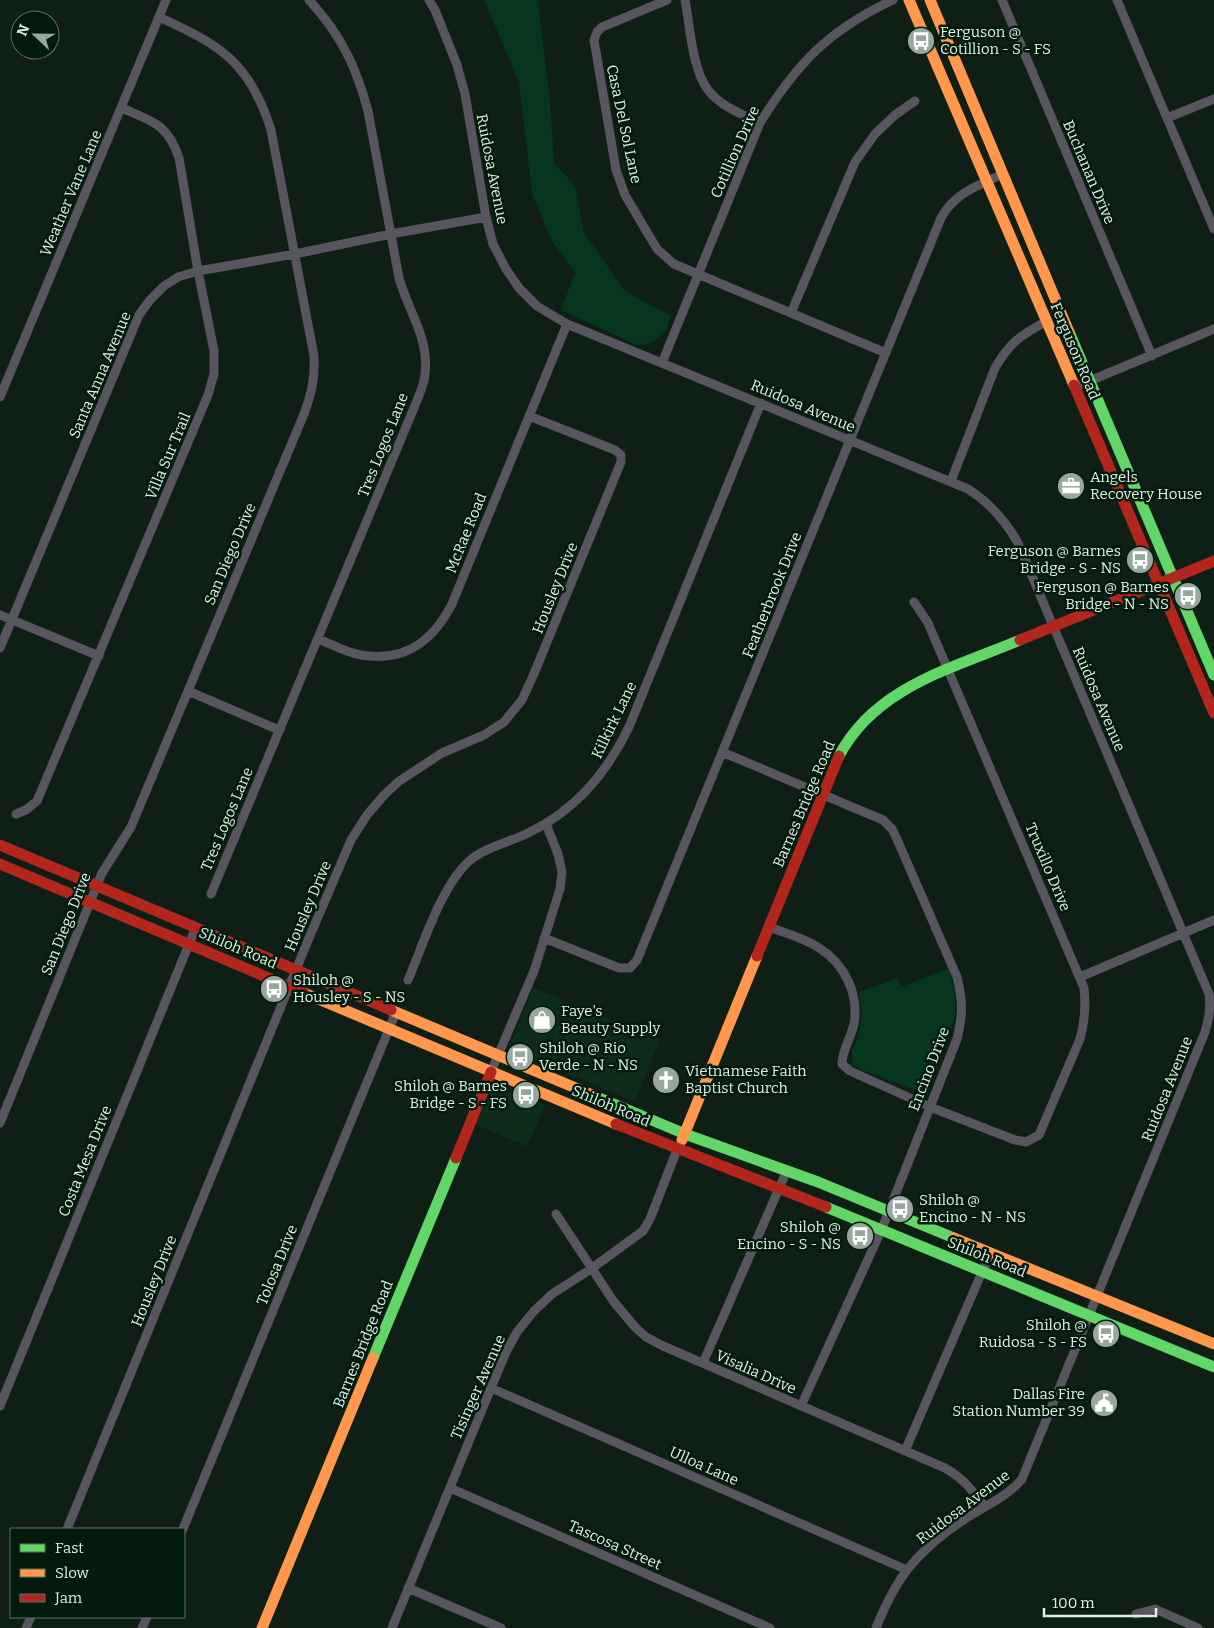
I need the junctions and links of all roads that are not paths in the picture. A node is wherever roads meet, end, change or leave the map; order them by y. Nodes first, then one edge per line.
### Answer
1 (166, 0) edge
2 (309, 0) edge
3 (429, 0) edge
4 (667, 0) edge
5 (685, 0) edge
6 (893, 0) edge
7 (909, 0) edge
8 (930, 0) edge
9 (1002, 0) edge
10 (1117, 0) edge
11 (159, 17) junction
12 (1214, 99) edge
13 (914, 101) dead end
14 (122, 108) junction
15 (1167, 118) junction
16 (760, 123) junction
17 (1003, 174) junction
18 (988, 181) junction
19 (486, 217) junction
20 (1214, 229) edge
21 (391, 234) junction
22 (295, 254) junction
23 (198, 271) junction
24 (698, 274) junction
25 (791, 313) junction
26 (1047, 321) junction
27 (567, 324) junction
28 (1214, 329) edge
29 (886, 353) junction
30 (1152, 356) junction
31 (662, 363) junction
32 (1090, 382) junction
33 (1075, 387) junction
34 (0, 397) edge
35 (761, 403) junction
36 (529, 416) junction
37 (850, 441) junction
38 (951, 481) junction
39 (1214, 561) edge
40 (1172, 578) junction
41 (1158, 584) junction
42 (914, 602) dead end
43 (0, 615) edge
44 (12, 620) junction
45 (1053, 626) junction
46 (318, 639) junction
47 (0, 648) edge
48 (99, 656) junction
49 (948, 670) junction
50 (1214, 675) edge
51 (188, 690) junction
52 (1214, 713) edge
53 (279, 730) junction
54 (722, 752) junction
55 (824, 794) junction
56 (16, 814) dead end
57 (546, 824) junction
58 (0, 845) edge
59 (0, 864) edge
60 (96, 886) junction
61 (211, 894) dead end
62 (90, 902) junction
63 (1214, 920) edge
64 (196, 927) junction
65 (769, 927) junction
66 (1184, 933) junction
67 (544, 938) junction
68 (189, 943) junction
69 (296, 969) junction
70 (1080, 977) junction
71 (408, 980) dead end
72 (289, 986) junction
73 (396, 1012) junction
74 (389, 1028) junction
75 (499, 1056) junction
76 (491, 1072) junction
77 (930, 1107) junction
78 (0, 1123) edge
79 (684, 1134) junction
80 (678, 1150) junction
81 (787, 1170) junction
82 (778, 1190) junction
83 (888, 1212) junction
84 (556, 1214) dead end
85 (881, 1230) junction
86 (992, 1254) junction
87 (591, 1269) junction
88 (982, 1272) junction
89 (1097, 1296) junction
90 (1089, 1316) junction
91 (1214, 1344) edge
92 (703, 1363) junction
93 (1214, 1367) edge
94 (491, 1388) junction
95 (0, 1406) edge
96 (801, 1406) junction
97 (905, 1451) junction
98 (450, 1488) junction
99 (984, 1507) junction
100 (67, 1528) edge
101 (183, 1528) edge
102 (907, 1570) junction
103 (408, 1588) junction
104 (1136, 1614) dead end
105 (262, 1628) edge
106 (392, 1628) edge
107 (501, 1628) edge
108 (770, 1628) edge
109 (876, 1628) edge
110 (1198, 1628) edge

1 - 11 street, Weather Vane Lane
2 - 21 street, Tres Logos Lane
3 - 19 street, Ruidosa Avenue
4 - 24 street, Casa Del Sol Lane
5 - 16 street
6 - 16 street, Cotillion Drive
7 - 18 main road, Ferguson Road
8 - 17 main road, Ferguson Road
9 - 30 street, Buchanan Drive
10 - 15 street
11 - 14 street, Weather Vane Lane
11 - 22 street, San Diego Drive
12 - 15 street
13 - 25 street
14 - 23 street, Villa Sur Trail
14 - 34 street, Weather Vane Lane
15 - 20 street
16 - 24 street, Cotillion Drive
17 - 18 street, Featherbrook Drive
17 - 32 main road, Ferguson Road
18 - 26 main road, Ferguson Road
18 - 29 street, Featherbrook Drive
19 - 21 street, Santa Anna Avenue
19 - 27 street, Ruidosa Avenue
21 - 22 street, Santa Anna Avenue
21 - 46 street, Tres Logos Lane
22 - 23 street, Santa Anna Avenue
22 - 51 street, San Diego Drive
23 - 44 street, Santa Anna Avenue
23 - 48 street, Villa Sur Trail
24 - 25 street, Casa Del Sol Lane
24 - 31 street, Cotillion Drive
25 - 29 street, Casa Del Sol Lane
26 - 33 main road, Ferguson Road
26 - 38 street
27 - 31 street, Ruidosa Avenue
27 - 36 street, McRae Road
28 - 30 street
29 - 37 street, Featherbrook Drive
30 - 32 street
31 - 35 street, Ruidosa Avenue
32 - 33 street
32 - 40 main road, Ferguson Road
33 - 41 main road, Ferguson Road
35 - 37 street, Ruidosa Avenue
35 - 57 street, Kilkirk Lane
36 - 46 street, McRae Road
36 - 69 street, Housley Drive
37 - 38 street, Ruidosa Avenue
37 - 54 street, Featherbrook Drive
38 - 45 street, Ruidosa Avenue
39 - 40 main road, Barnes Bridge Road
40 - 41 main road, Barnes Bridge Road
40 - 50 main road, Ferguson Road
41 - 45 main road, Barnes Bridge Road
41 - 52 main road, Ferguson Road
42 - 49 street, Truxillo Drive
43 - 44 street
44 - 47 street, Santa Anna Avenue
44 - 48 street
45 - 49 main road, Barnes Bridge Road
45 - 66 street, Ruidosa Avenue
46 - 53 street, Tres Logos Lane
48 - 56 street, Villa Sur Trail
49 - 55 main road, Barnes Bridge Road
49 - 70 street, Truxillo Drive
51 - 53 street
51 - 60 street, San Diego Drive
53 - 61 street, Tres Logos Lane
54 - 55 street, Encino Drive
54 - 67 street, Featherbrook Drive
55 - 65 main road, Barnes Bridge Road
55 - 77 street, Encino Drive
57 - 67 street
57 - 71 street, Kilkirk Lane
58 - 60 main road, Shiloh Road
59 - 62 main road, Shiloh Road
60 - 62 street, San Diego Drive
60 - 64 main road, Shiloh Road
62 - 68 main road, Shiloh Road
62 - 78 street, San Diego Drive
63 - 66 street
64 - 68 street, Costa Mesa Drive
64 - 69 main road, Shiloh Road
65 - 77 street
65 - 79 main road, Barnes Bridge Road
66 - 70 street
66 - 89 street, Ruidosa Avenue
67 - 75 street
68 - 72 main road, Shiloh Road
68 - 95 street, Costa Mesa Drive
69 - 72 street, Housley Drive
69 - 73 main road, Shiloh Road
70 - 77 street, Truxillo Drive
72 - 74 main road, Shiloh Road
72 - 100 street, Housley Drive
73 - 74 street, Tolosa Drive
73 - 75 main road, Shiloh Road
74 - 76 main road, Shiloh Road
74 - 101 street, Tolosa Drive
75 - 76 street
75 - 79 main road, Shiloh Road
76 - 80 main road, Shiloh Road
76 - 105 main road, Barnes Bridge Road
77 - 83 street, Encino Drive
79 - 80 main road, Barnes Bridge Road
79 - 81 main road, Shiloh Road
80 - 82 main road, Shiloh Road
80 - 87 street, Tisinger Avenue
81 - 82 street
81 - 83 main road, Shiloh Road
82 - 85 main road, Shiloh Road
82 - 92 street
83 - 85 street, Encino Drive
83 - 86 main road, Shiloh Road
84 - 87 street, Visalia Drive
85 - 88 main road, Shiloh Road
85 - 96 street, Encino Drive
86 - 88 street
86 - 89 main road, Shiloh Road
87 - 92 street, Visalia Drive
87 - 94 street, Tisinger Avenue
88 - 90 main road, Shiloh Road
88 - 97 street
89 - 90 street, Ruidosa Avenue
89 - 91 main road, Shiloh Road
90 - 93 main road, Shiloh Road
90 - 99 street, Ruidosa Avenue
92 - 96 street, Visalia Drive
94 - 98 street, Tisinger Avenue
94 - 102 street, Ulloa Lane
96 - 97 street, Visalia Drive
97 - 99 street, Visalia Drive
98 - 103 street, Tisinger Avenue
98 - 108 street, Tascosa Street
99 - 102 street, Ruidosa Avenue
102 - 109 street, Ruidosa Avenue
103 - 106 street, Tisinger Avenue
103 - 107 street
104 - 110 street

